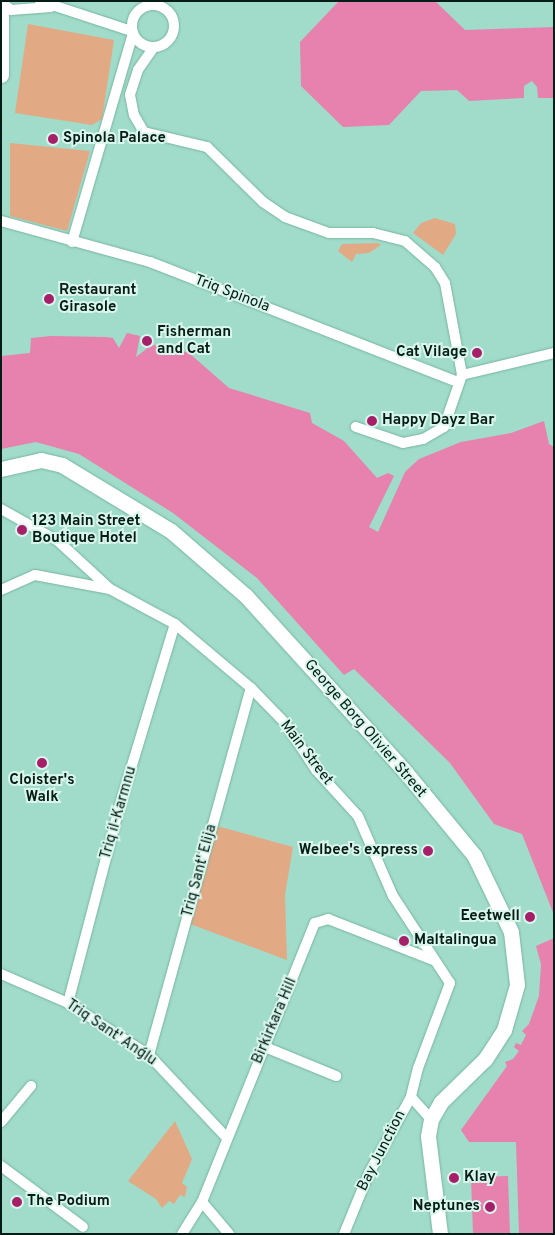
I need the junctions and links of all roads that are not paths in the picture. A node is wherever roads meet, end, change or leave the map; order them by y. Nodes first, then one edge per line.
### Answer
1 (40, 1) edge
2 (1, 2) edge
3 (154, 3) edge
4 (52, 4) edge
5 (135, 15) junction
6 (1, 16) edge
7 (115, 22) junction
8 (133, 33) junction
9 (154, 48) junction
10 (1, 76) edge
11 (1, 221) edge
12 (72, 242) junction
13 (554, 353) edge
14 (460, 379) junction
15 (356, 427) dead end
16 (1, 469) edge
17 (1, 509) edge
18 (110, 589) junction
19 (1, 590) edge
20 (175, 624) junction
21 (251, 688) junction
22 (433, 960) junction
23 (1, 974) edge
24 (68, 1003) junction
25 (264, 1047) junction
26 (149, 1055) junction
27 (336, 1076) dead end
28 (31, 1086) dead end
29 (411, 1097) junction
30 (430, 1119) junction
31 (1, 1122) edge
32 (226, 1137) junction
33 (1, 1166) edge
34 (202, 1202) junction
35 (82, 1228) dead end
36 (342, 1233) edge
37 (182, 1234) edge
38 (229, 1234) edge
39 (440, 1234) edge

1 - 4 street
2 - 4 street
3 - 5 street
3 - 9 street
4 - 7 street
5 - 7 street
5 - 8 street
6 - 10 main road
7 - 8 street
8 - 9 street
8 - 12 street
9 - 14 street
11 - 12 street, Triq Spinola
12 - 14 street, Triq Spinola
13 - 14 street
14 - 15 street
16 - 30 main road, George Borg Olivier Street
17 - 18 street, Main Street
18 - 19 street
18 - 20 street, Main Street
20 - 21 street, Main Street
20 - 24 street, Triq il-Karmnu
21 - 22 street, Main Street
21 - 26 street, Triq Sant' Elija
22 - 25 street, Birkirkara Hill
22 - 29 street, Main Street
23 - 24 street, Triq Sant' Anǵlu
24 - 26 street, Triq Sant' Anǵlu
25 - 27 street
25 - 32 street, Birkirkara Hill
26 - 32 street, Triq Sant' Anǵlu
28 - 31 street
29 - 30 street, Bay Junction
29 - 36 street, Bay Junction
30 - 39 main road
32 - 34 street, Birkirkara Hill
33 - 35 street
34 - 37 street, Birkirkara Hill
34 - 38 street

